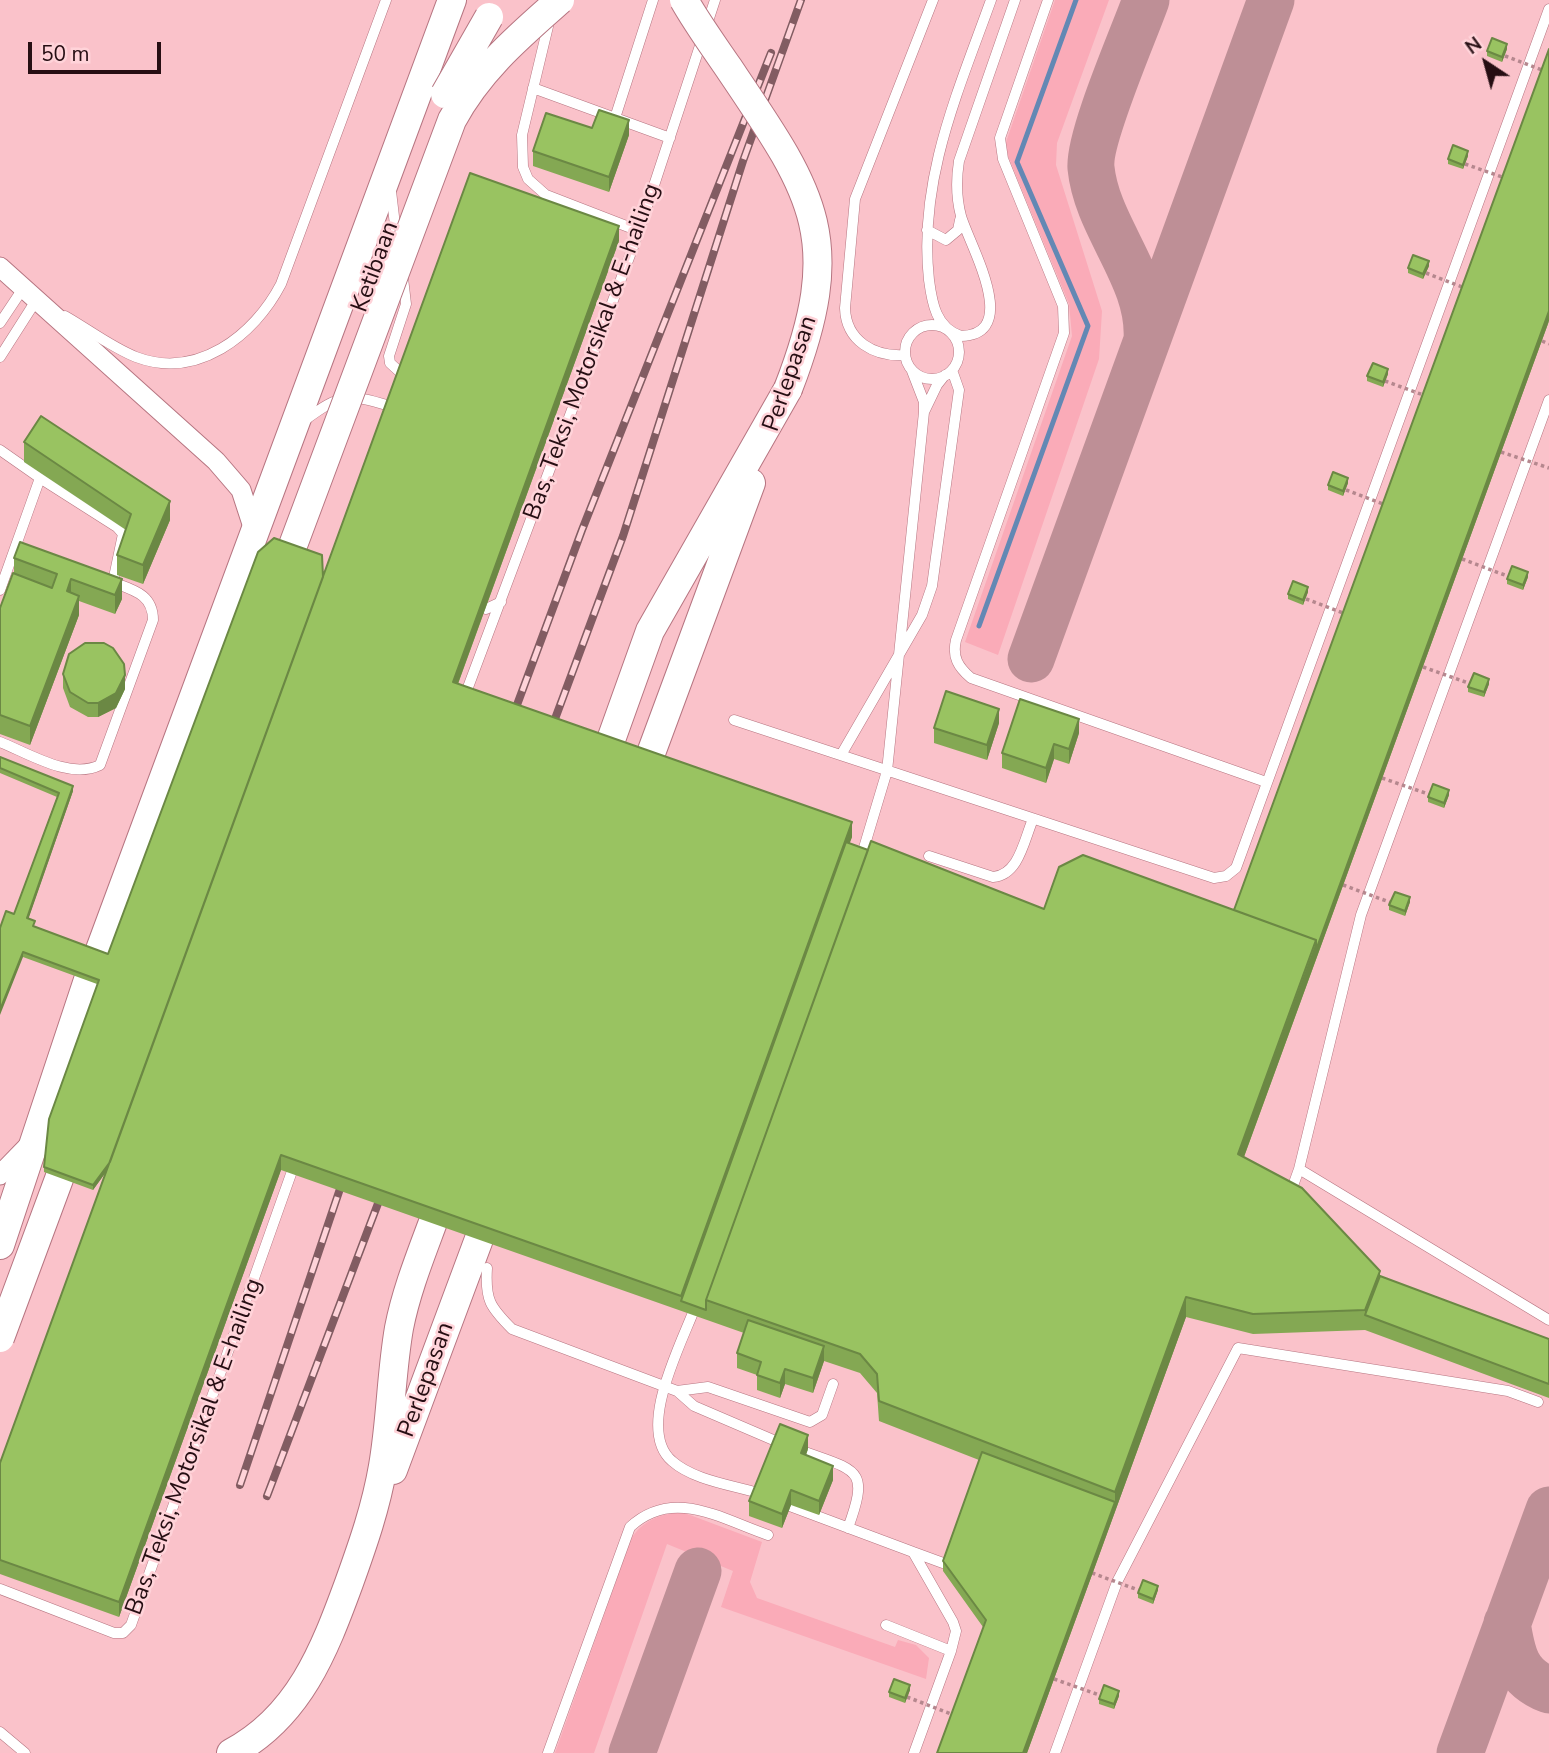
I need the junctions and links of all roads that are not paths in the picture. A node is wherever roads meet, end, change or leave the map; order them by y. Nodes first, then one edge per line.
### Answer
1 (386, 0) edge
2 (452, 0) edge
3 (496, 0) edge
4 (557, 0) edge
5 (653, 0) edge
6 (684, 0) edge
7 (715, 0) edge
8 (933, 0) edge
9 (991, 0) edge
10 (1014, 0) edge
11 (1048, 0) edge
12 (1549, 9) edge
13 (533, 88) junction
14 (615, 118) junction
15 (670, 138) junction
16 (391, 159) junction
17 (961, 216) junction
18 (927, 230) junction
19 (639, 231) junction
20 (0, 267) edge
21 (30, 293) junction
22 (0, 323) edge
23 (354, 327) junction
24 (948, 330) junction
25 (905, 355) junction
26 (0, 357) edge
27 (912, 371) junction
28 (949, 372) junction
29 (402, 374) edge
30 (788, 390) junction
31 (1549, 400) edge
32 (390, 406) edge
33 (924, 412) junction
34 (287, 441) junction
35 (0, 450) edge
36 (40, 478) junction
37 (264, 536) junction
38 (16, 546) junction
39 (29, 551) edge
40 (307, 555) edge
41 (101, 578) edge
42 (113, 582) junction
43 (0, 590) edge
44 (501, 602) junction
45 (270, 608) edge
46 (486, 609) edge
47 (899, 652) junction
48 (463, 700) edge
49 (734, 720) dead end
50 (0, 742) edge
51 (607, 751) edge
52 (841, 755) junction
53 (648, 764) edge
54 (887, 771) junction
55 (1266, 782) junction
56 (1033, 819) junction
57 (929, 856) dead end
58 (856, 873) edge
59 (79, 1124) edge
60 (1299, 1168) junction
61 (291, 1174) edge
62 (21, 1179) edge
63 (1294, 1182) edge
64 (75, 1184) edge
65 (433, 1222) edge
66 (479, 1240) edge
67 (0, 1245) edge
68 (487, 1268) dead end
69 (0, 1284) edge
70 (699, 1297) edge
71 (0, 1307) edge
72 (1549, 1320) edge
73 (1243, 1335) dead end
74 (0, 1338) edge
75 (1238, 1348) junction
76 (834, 1384) dead end
77 (666, 1387) junction
78 (677, 1391) junction
79 (1538, 1402) dead end
80 (778, 1442) edge
81 (805, 1452) edge
82 (758, 1493) edge
83 (790, 1506) edge
84 (372, 1519) junction
85 (848, 1528) junction
86 (768, 1535) dead end
87 (913, 1552) junction
88 (943, 1563) edge
89 (0, 1588) edge
90 (886, 1625) dead end
91 (951, 1651) junction
92 (0, 1732) edge
93 (25, 1753) edge
94 (231, 1753) edge
95 (548, 1753) edge
96 (914, 1753) edge
97 (1055, 1753) edge

1 - 21 lane
2 - 16 main road
3 - 23 main road, Ketibaan, bridge
4 - 13 lane
4 - 45 main road, bridge
5 - 14 lane
6 - 30 main road, Perlepasan, bridge
7 - 15 lane, Bas, Teksi, Motorsikal & E-hailing
8 - 25 lane
9 - 18 lane
10 - 17 lane
11 - 55 lane
12 - 55 lane
13 - 14 lane
13 - 19 lane
14 - 15 lane
15 - 19 lane, Bas, Teksi, Motorsikal & E-hailing
16 - 29 lane
16 - 34 main road
17 - 18 lane
17 - 24 lane
18 - 24 lane
19 - 44 lane, Bas, Teksi, Motorsikal & E-hailing
20 - 21 street
21 - 22 lane
21 - 26 lane
21 - 37 street
23 - 37 main road, Ketibaan
23 - 40 main road, bridge
24 - 25 lane
24 - 28 lane
25 - 27 lane
27 - 28 lane
27 - 33 lane
28 - 33 lane
28 - 47 lane
30 - 51 main road
30 - 53 main road, Perlepasan
31 - 60 lane
32 - 34 lane
33 - 47 lane
34 - 37 main road
35 - 36 lane
36 - 38 lane
36 - 42 lane
37 - 62 main road
38 - 39 lane
38 - 43 lane
41 - 42 lane
42 - 50 lane
44 - 46 lane
44 - 48 lane, Bas, Teksi, Motorsikal & E-hailing
47 - 52 lane
47 - 54 lane
49 - 52 lane
52 - 54 lane
54 - 56 lane
54 - 58 lane
55 - 56 lane
56 - 57 lane
59 - 74 main road, bridge
60 - 63 lane
60 - 72 lane
61 - 89 lane, Bas, Teksi, Motorsikal & E-hailing
62 - 67 main road
62 - 69 main road
64 - 71 main road, bridge
65 - 84 main road
66 - 84 main road, Perlepasan
68 - 77 lane
70 - 77 lane
73 - 75 lane
75 - 79 lane
75 - 97 lane
76 - 78 lane
77 - 78 lane
77 - 82 lane
78 - 80 lane
81 - 85 lane
83 - 85 lane
84 - 94 main road
85 - 87 lane
86 - 95 lane
87 - 88 lane
87 - 91 lane
90 - 91 lane
91 - 96 lane
92 - 93 lane

